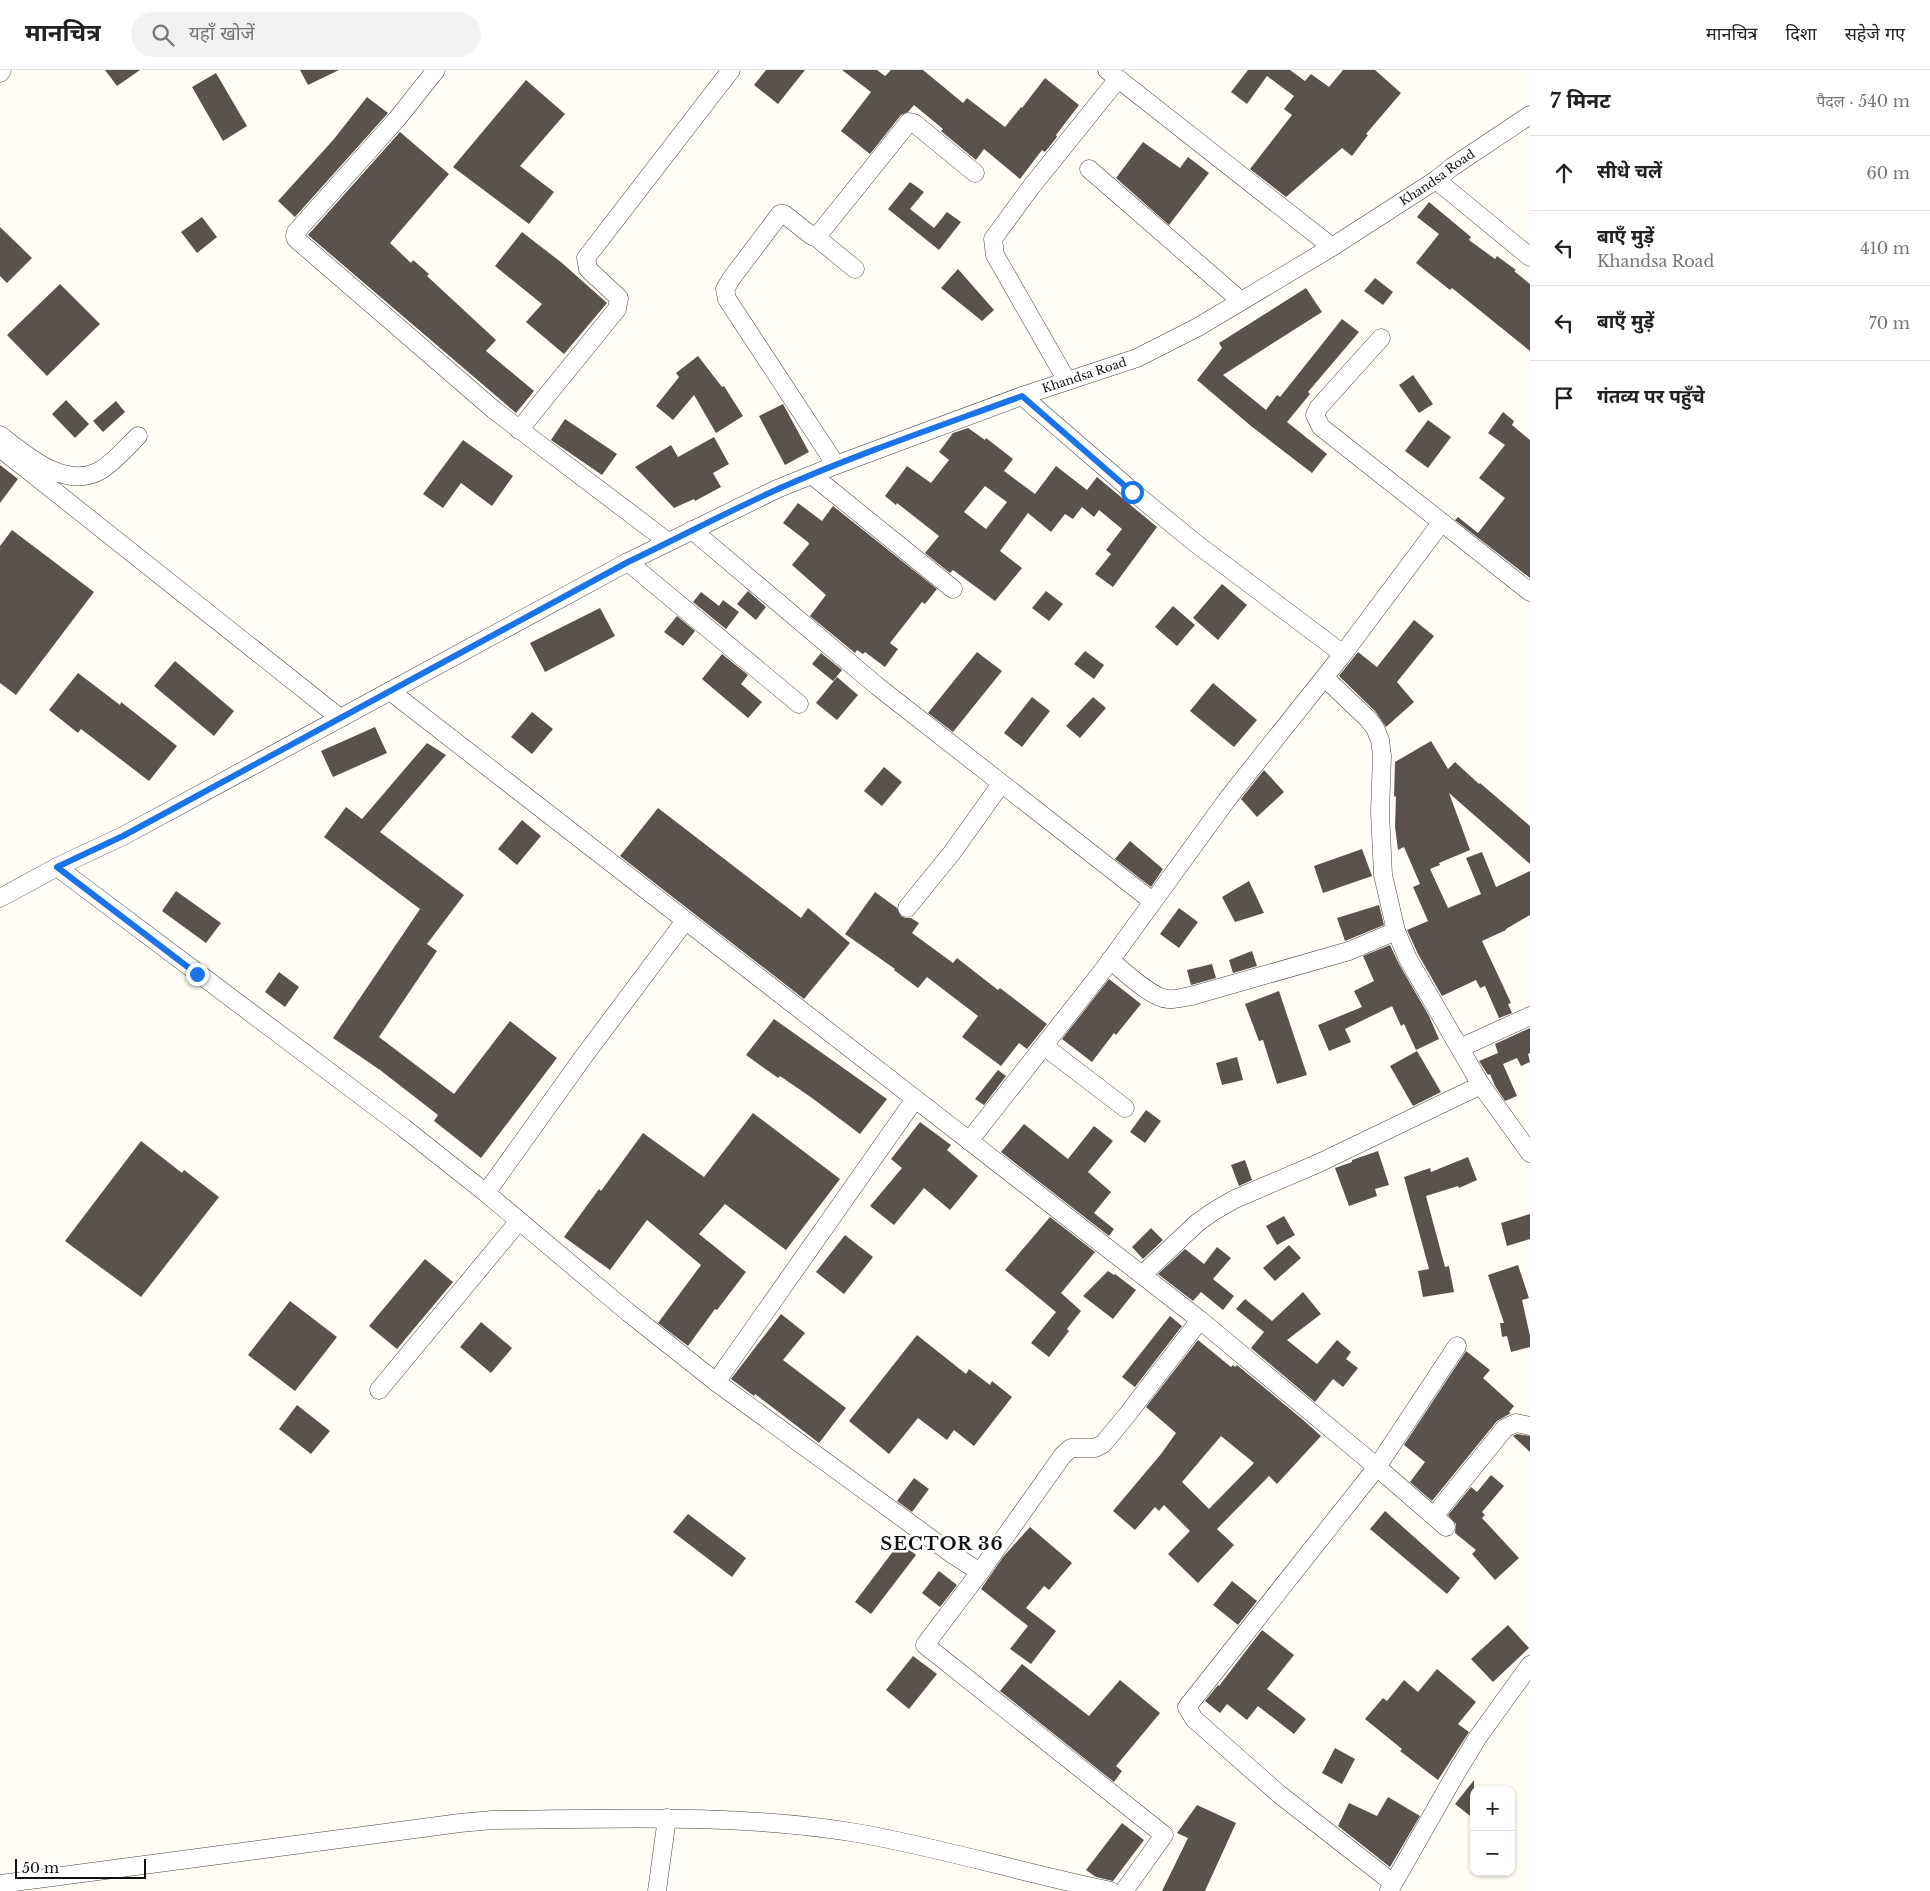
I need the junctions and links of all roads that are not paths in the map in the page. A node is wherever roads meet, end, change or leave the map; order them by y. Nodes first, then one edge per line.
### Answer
1 (436, 70) edge
2 (731, 70) edge
3 (1112, 74) edge
4 (1530, 115) edge
5 (1089, 169) dead end
6 (976, 174) dead end
7 (1436, 180) junction
8 (816, 237) junction
9 (1332, 247) junction
10 (1530, 257) edge
11 (855, 269) dead end
12 (1241, 301) junction
13 (1382, 338) dead end
14 (1066, 381) junction
15 (1022, 396) junction
16 (519, 430) junction
17 (0, 435) edge
18 (138, 436) dead end
19 (0, 448) edge
20 (836, 465) junction
21 (812, 475) junction
22 (1441, 523) junction
23 (692, 530) junction
24 (668, 542) junction
25 (628, 562) junction
26 (953, 589) dead end
27 (1530, 592) edge
28 (1343, 654) junction
29 (1325, 678) junction
30 (390, 691) junction
31 (799, 704) dead end
32 (340, 718) junction
33 (1001, 784) junction
34 (57, 867) junction
35 (0, 898) edge
36 (1152, 901) junction
37 (906, 908) dead end
38 (685, 921) junction
39 (1396, 931) junction
40 (1110, 960) junction
41 (1530, 1016) edge
42 (1044, 1046) junction
43 (1460, 1048) junction
44 (1481, 1085) junction
45 (915, 1099) junction
46 (1125, 1108) dead end
47 (969, 1141) junction
48 (1530, 1154) edge
49 (486, 1192) junction
50 (519, 1222) junction
51 (1142, 1275) junction
52 (1200, 1320) junction
53 (1457, 1346) dead end
54 (716, 1382) junction
55 (379, 1390) dead end
56 (1530, 1426) edge
57 (1377, 1467) junction
58 (980, 1572) junction
59 (1530, 1665) edge
60 (667, 1818) junction
61 (0, 1884) edge
62 (1391, 1887) edge
63 (657, 1891) edge
64 (1111, 1891) edge
65 (1124, 1891) edge

1 - 16 street
2 - 16 street
3 - 9 street
3 - 14 street
4 - 7 street, Khandsa Road
5 - 12 street
6 - 8 street
7 - 9 street, Khandsa Road
7 - 10 street
8 - 11 street
8 - 20 street
9 - 12 street, Khandsa Road
12 - 14 street, Khandsa Road
13 - 22 street
14 - 15 street, Khandsa Road
15 - 20 street, Khandsa Road
15 - 28 street
16 - 24 street
17 - 18 street
19 - 32 street
20 - 21 street, Khandsa Road
21 - 23 street, Khandsa Road
21 - 26 street
22 - 27 street
22 - 28 street
23 - 24 street, Khandsa Road
23 - 33 street
24 - 25 street, Khandsa Road
25 - 30 street, Khandsa Road
25 - 31 street
28 - 29 street
29 - 36 street
29 - 39 street
30 - 32 street, Khandsa Road
30 - 38 street
32 - 34 street, Khandsa Road
33 - 36 street
33 - 37 street
34 - 35 street, Khandsa Road
34 - 49 street
36 - 40 street
38 - 45 street
38 - 49 street
39 - 40 street
39 - 43 street
40 - 42 street
41 - 43 street
42 - 46 street
42 - 47 street
43 - 44 street
44 - 48 street
44 - 51 street
45 - 47 street
45 - 54 street
47 - 51 street
49 - 50 street
50 - 54 street
50 - 55 street
51 - 52 street
52 - 57 street
52 - 58 street
53 - 57 street
54 - 58 street
56 - 57 street
57 - 62 street
58 - 65 street
59 - 62 street
60 - 61 street
60 - 63 street
60 - 64 street

